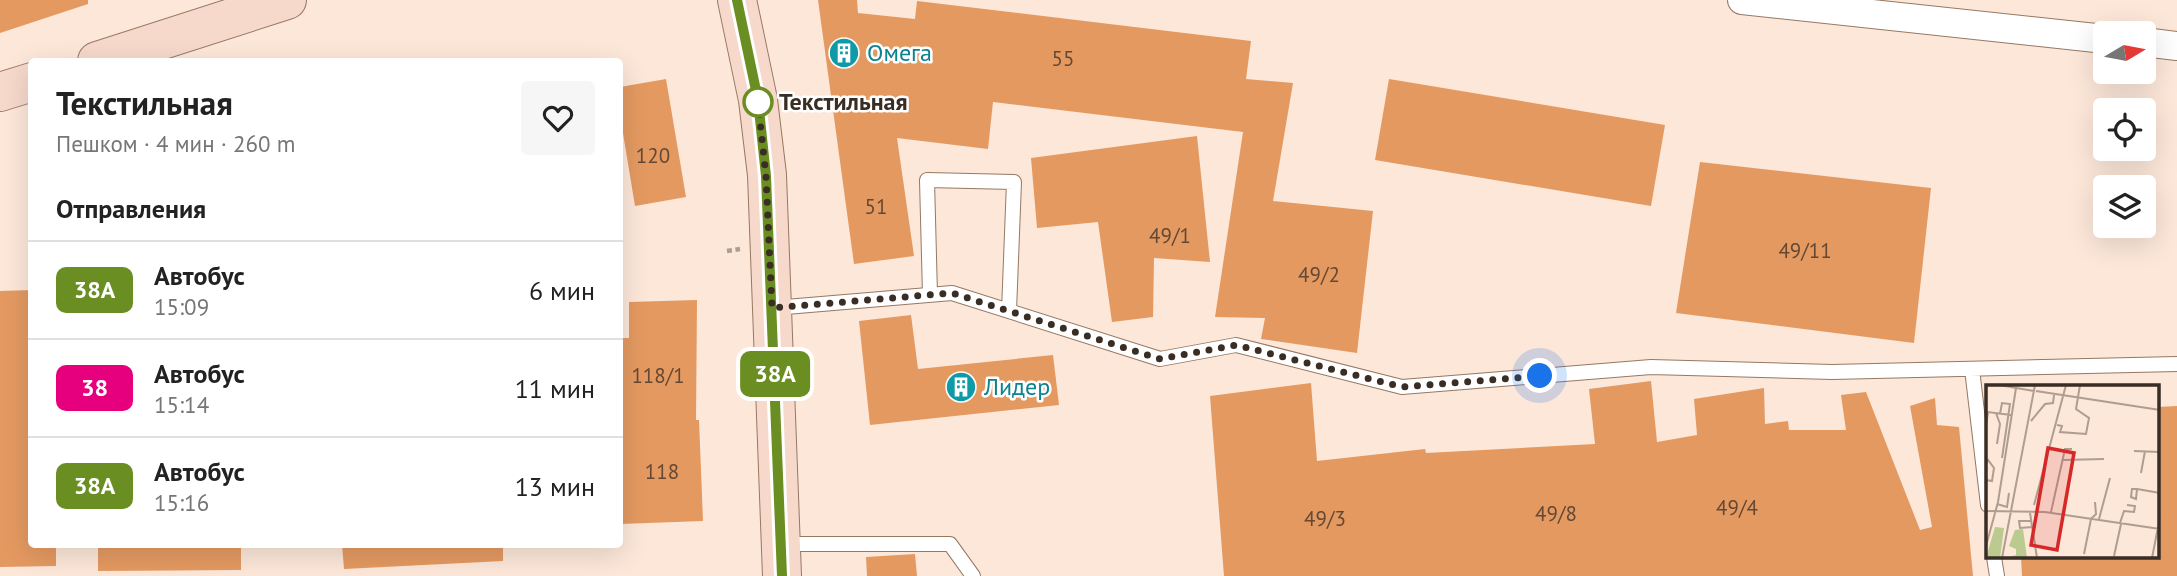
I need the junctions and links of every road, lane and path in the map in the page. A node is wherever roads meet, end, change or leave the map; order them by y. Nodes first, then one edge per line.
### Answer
1 (287, 0) edge
2 (737, 0) edge
3 (1742, 0) edge
4 (2093, 38) edge
5 (2156, 43) edge
6 (2177, 46) edge
7 (106, 58) edge
8 (28, 83) edge
9 (0, 92) edge
10 (930, 295) junction
11 (772, 308) junction
12 (1009, 311) junction
13 (2177, 364) edge
14 (1972, 369) junction
15 (1986, 488) edge
16 (1994, 558) edge
17 (782, 560) edge
18 (973, 576) edge
19 (1997, 576) edge

1 - 7 main road
2 - 11 main road
3 - 4 street
5 - 6 street
8 - 9 main road
10 - 11 lane
10 - 12 lane
10 - 12 lane
11 - 17 main road
12 - 14 lane
13 - 14 lane
14 - 15 lane
16 - 19 lane
17 - 18 lane

